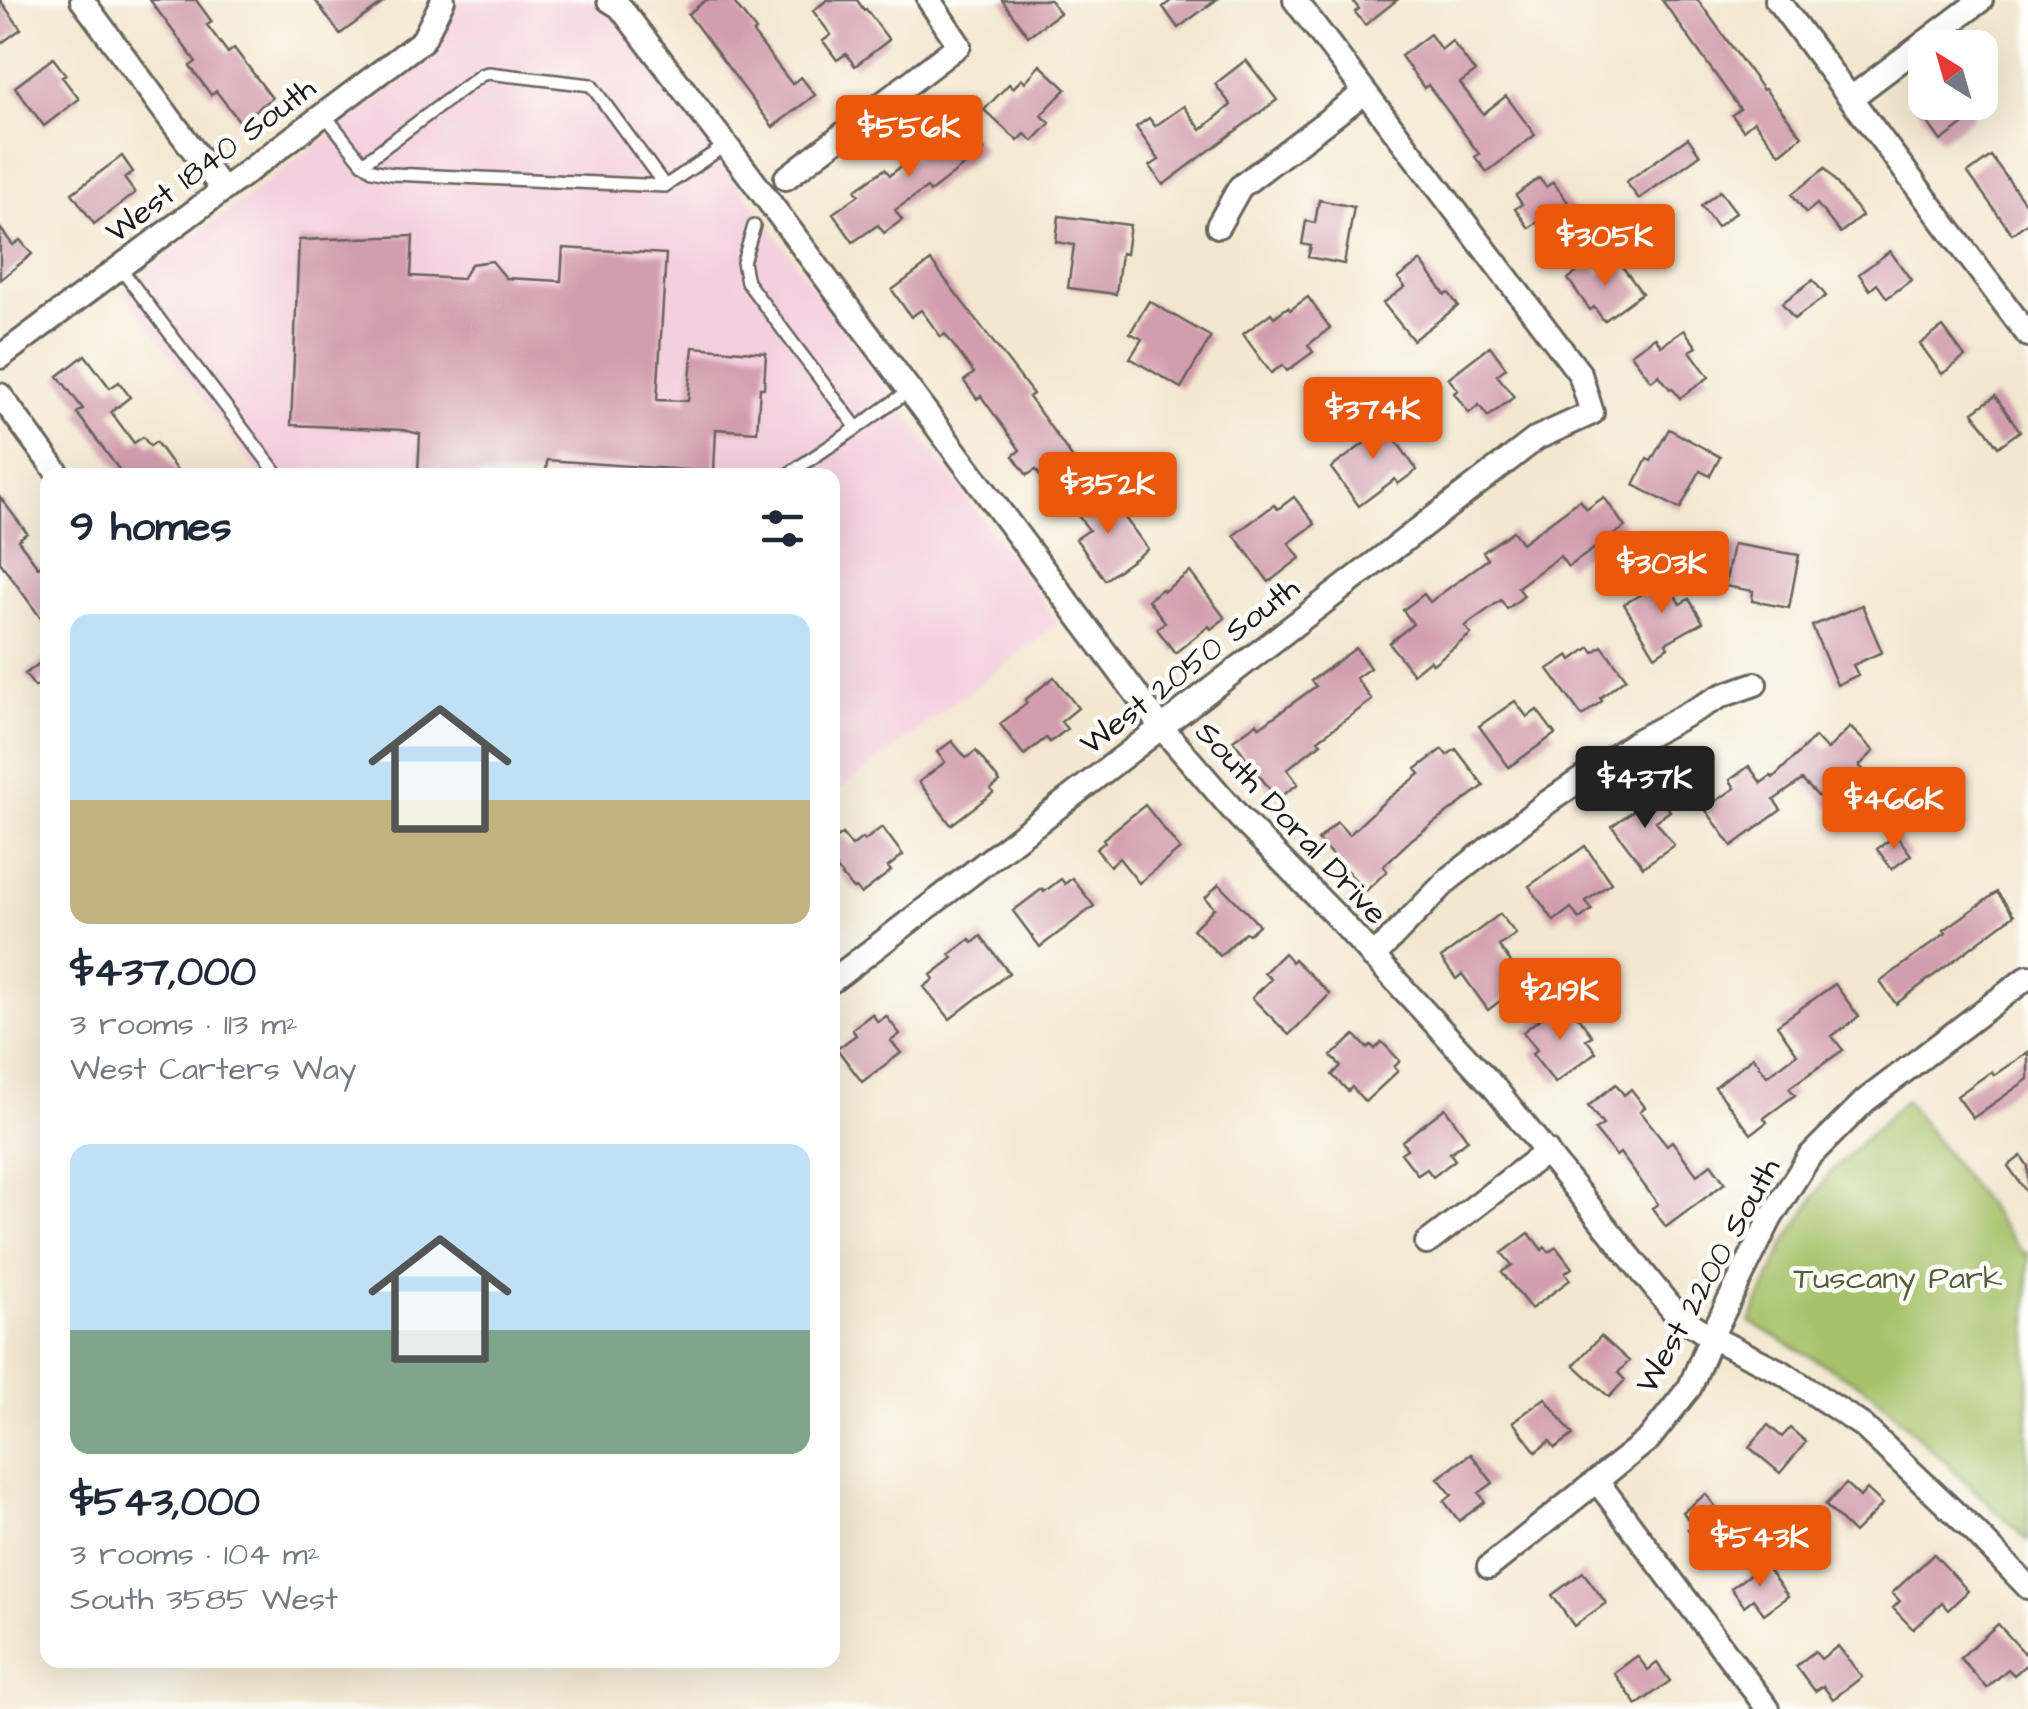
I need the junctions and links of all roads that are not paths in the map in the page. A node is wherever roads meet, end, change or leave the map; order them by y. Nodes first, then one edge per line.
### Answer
1 (82, 0) edge
2 (443, 0) edge
3 (610, 0) edge
4 (929, 0) edge
5 (1295, 0) edge
6 (1777, 0) edge
7 (1981, 0) edge
8 (1365, 92) junction
9 (1850, 98) junction
10 (324, 114) junction
11 (726, 145) junction
12 (363, 163) junction
13 (786, 178) dead end
14 (665, 186) junction
15 (223, 190) junction
16 (754, 226) dead end
17 (1218, 226) dead end
18 (120, 268) junction
19 (2028, 335) edge
20 (0, 358) edge
21 (910, 390) junction
22 (0, 395) edge
23 (856, 428) junction
24 (54, 468) edge
25 (273, 468) edge
26 (797, 468) edge
27 (1755, 684) dead end
28 (1161, 727) junction
29 (1374, 957) junction
30 (840, 974) edge
31 (2028, 977) edge
32 (1547, 1151) junction
33 (1428, 1242) dead end
34 (1712, 1338) junction
35 (1596, 1481) junction
36 (1488, 1566) dead end
37 (2028, 1588) edge
38 (1768, 1709) edge

1 - 15 street
2 - 10 street, West 1840 South
3 - 11 street, South Doral Drive
4 - 13 street
5 - 8 street
6 - 9 street
7 - 9 street
8 - 17 street
8 - 28 street, West 2050 South
9 - 19 street
10 - 12 lane
10 - 15 street, West 1840 South
11 - 14 lane
11 - 21 street, South Doral Drive
12 - 14 lane
12 - 14 lane
15 - 18 street, West 1840 South
16 - 23 lane
18 - 20 street, West 1840 South
18 - 25 lane
21 - 23 lane
21 - 28 street, South Doral Drive
22 - 24 street
23 - 26 lane
27 - 29 street
28 - 29 street, South Doral Drive
28 - 30 street, West 2050 South
29 - 32 street, South Doral Drive
31 - 34 street, West 2200 South
32 - 33 street
32 - 34 street, South Doral Drive
34 - 35 street, West 2200 South
34 - 37 street, South Doral Drive
35 - 36 street, West 2200 South
35 - 38 street

